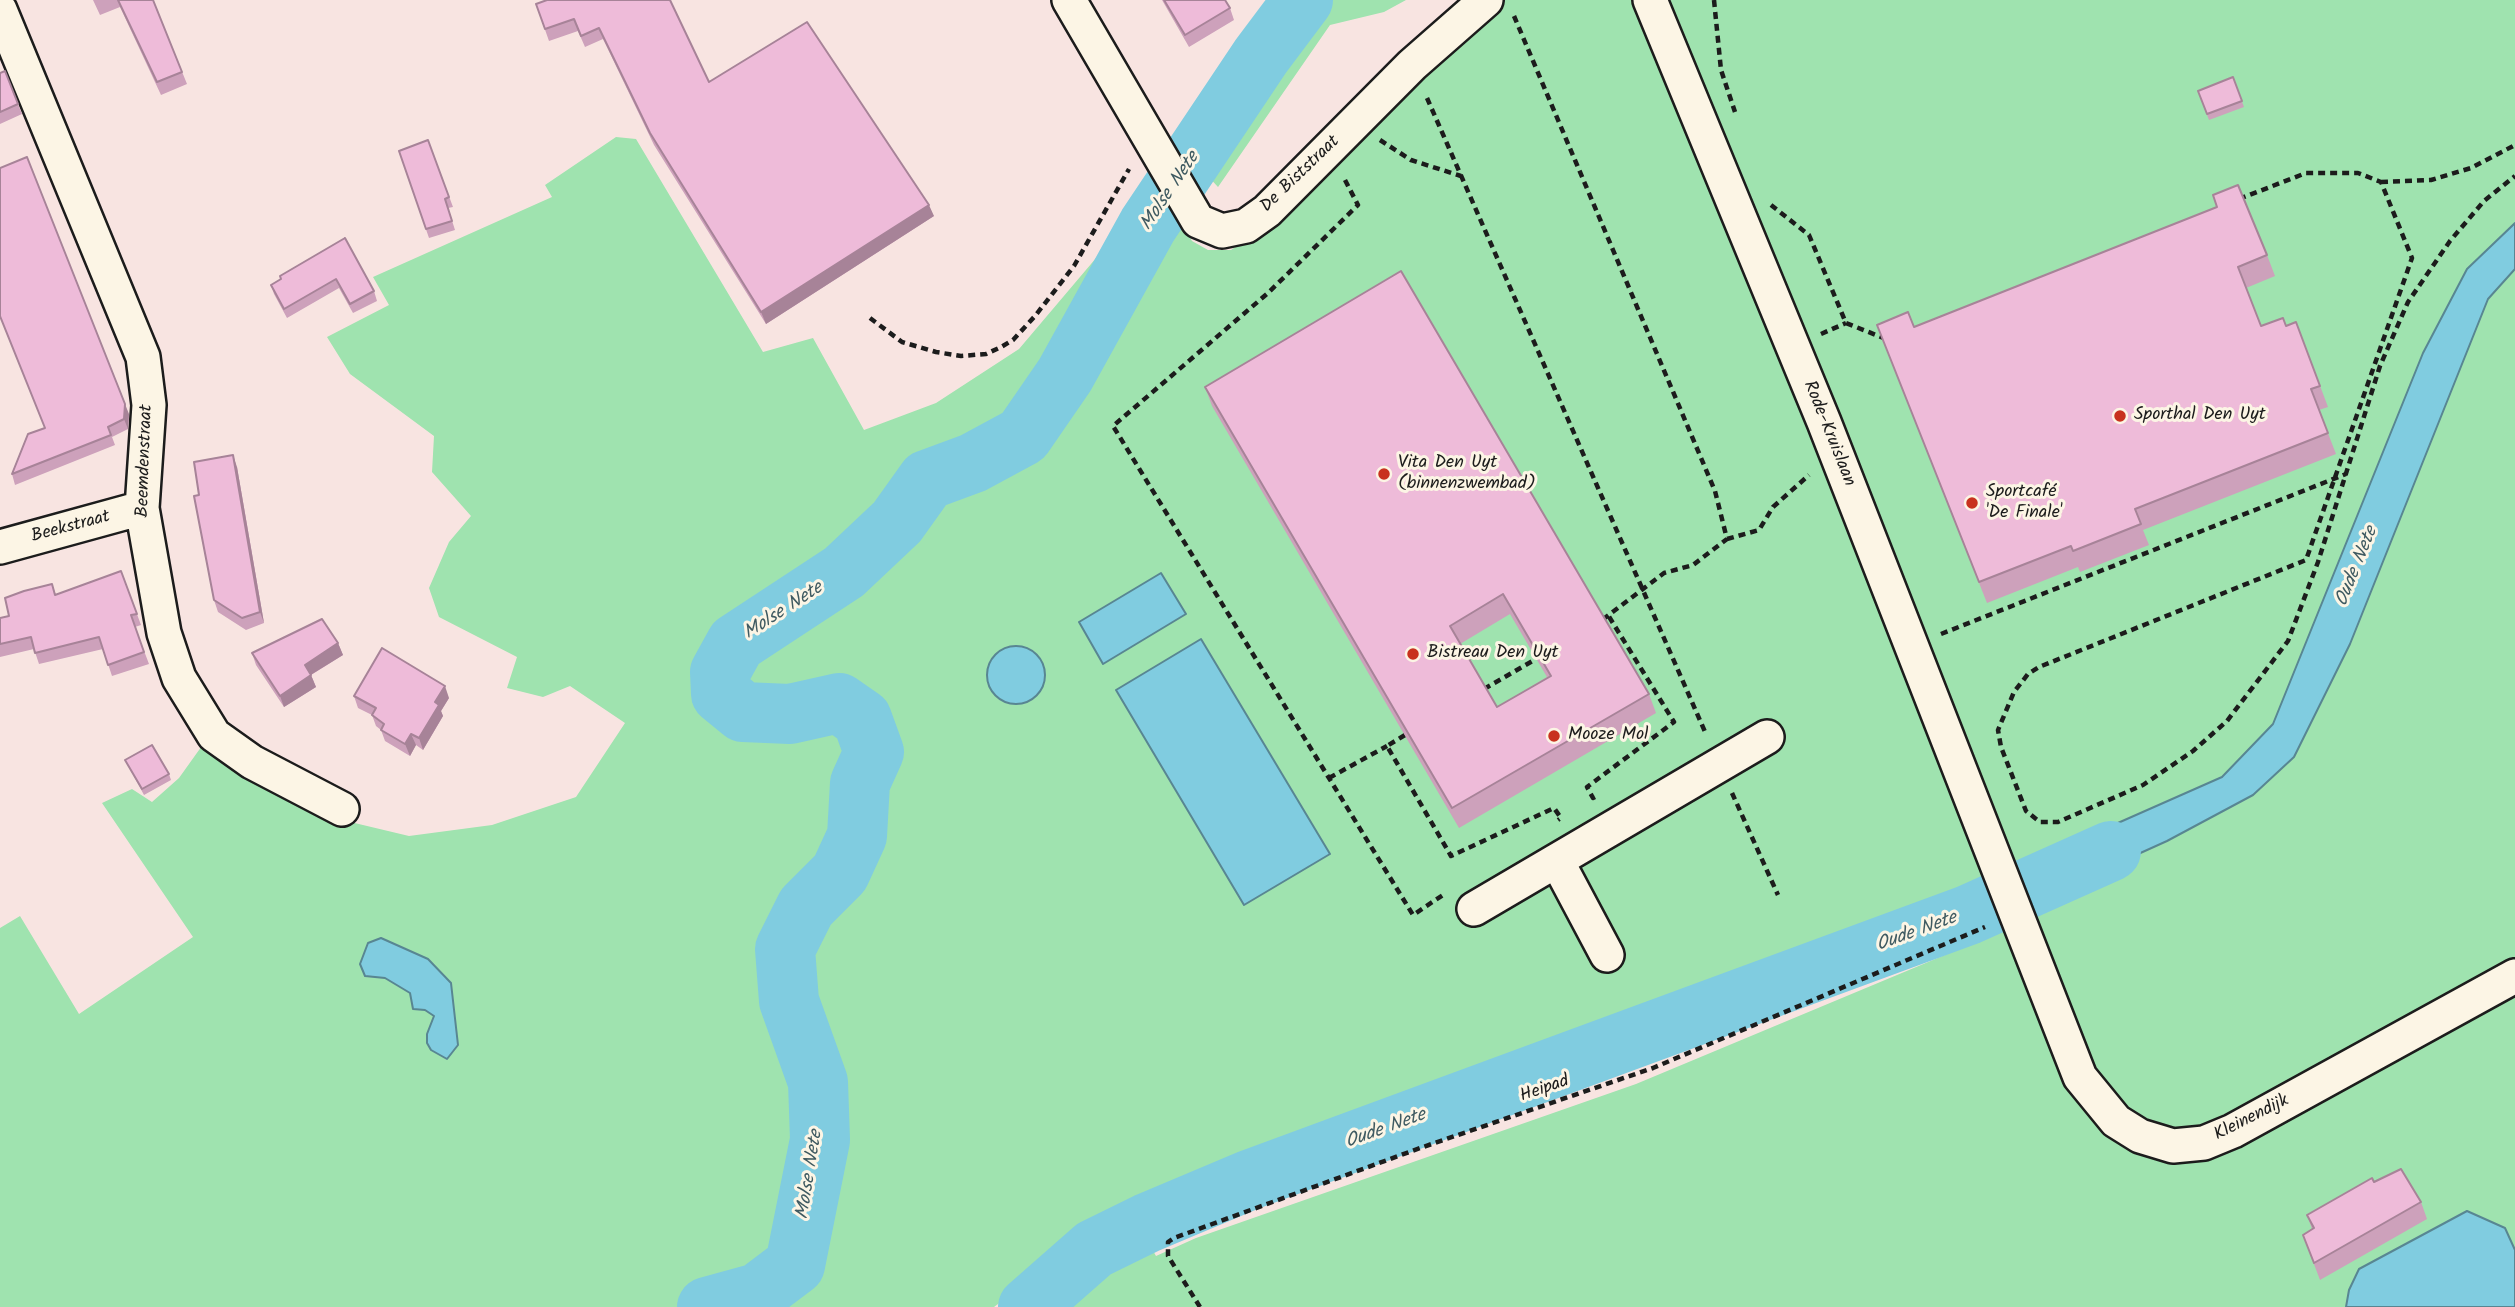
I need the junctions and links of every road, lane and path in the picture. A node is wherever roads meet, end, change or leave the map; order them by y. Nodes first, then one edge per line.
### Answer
1 (1069, 0) edge
2 (1650, 0) edge
3 (1714, 0) edge
4 (1499, 6) edge
5 (0, 10) edge
6 (1412, 65) junction
7 (1737, 116) dead end
8 (1354, 123) junction
9 (1143, 128) junction
10 (2515, 145) edge
11 (1330, 148) junction
12 (2515, 176) edge
13 (1462, 177) junction
14 (2381, 182) junction
15 (1766, 193) dead end
16 (2230, 203) edge
17 (870, 318) dead end
18 (1899, 334) edge
19 (1839, 460) junction
20 (2346, 474) junction
21 (2334, 480) junction
22 (142, 509) junction
23 (1727, 539) junction
24 (0, 547) edge
25 (1643, 591) junction
26 (1608, 615) junction
27 (1602, 620) edge
28 (1910, 645) junction
29 (1536, 659) edge
30 (1483, 690) edge
31 (1405, 735) edge
32 (1767, 737) dead end
33 (1696, 743) dead end
34 (1387, 746) junction
35 (1720, 765) junction
36 (1329, 778) junction
37 (1604, 792) dead end
38 (342, 809) dead end
39 (1549, 826) dead end
40 (1557, 861) junction
41 (1999, 872) joint
42 (1778, 895) dead end
43 (1461, 901) joint
44 (2005, 919) junction
45 (1607, 955) dead end
46 (2515, 976) edge
47 (1200, 1307) edge

1 - 9 street, De Biststraat
2 - 19 street, Rode-Kruislaan
3 - 7 path
4 - 6 street, De Biststraat
4 - 23 path
5 - 22 street, Beemdenstraat
6 - 8 street, De Biststraat
6 - 13 path
8 - 11 street, De Biststraat
8 - 13 path
9 - 11 street, De Biststraat
9 - 17 path
10 - 14 path
11 - 36 path
12 - 20 path
13 - 25 path
14 - 16 path
14 - 21 path
15 - 18 path
19 - 23 path
19 - 28 street, Rode-Kruislaan
20 - 21 path
20 - 21 path
21 - 28 path
22 - 24 street, Beekstraat
22 - 38 street, Beemdenstraat
23 - 25 path
25 - 26 path
25 - 33 path
26 - 27 path
26 - 37 path
28 - 41 street, Rode-Kruislaan
29 - 30 path
31 - 34 path
32 - 35 street
34 - 36 path
34 - 39 path
35 - 40 street
35 - 42 path
36 - 43 path
40 - 43 street
40 - 45 street
41 - 44 street, Kleinendijk
44 - 46 street, Kleinendijk
44 - 47 path, Heipad

